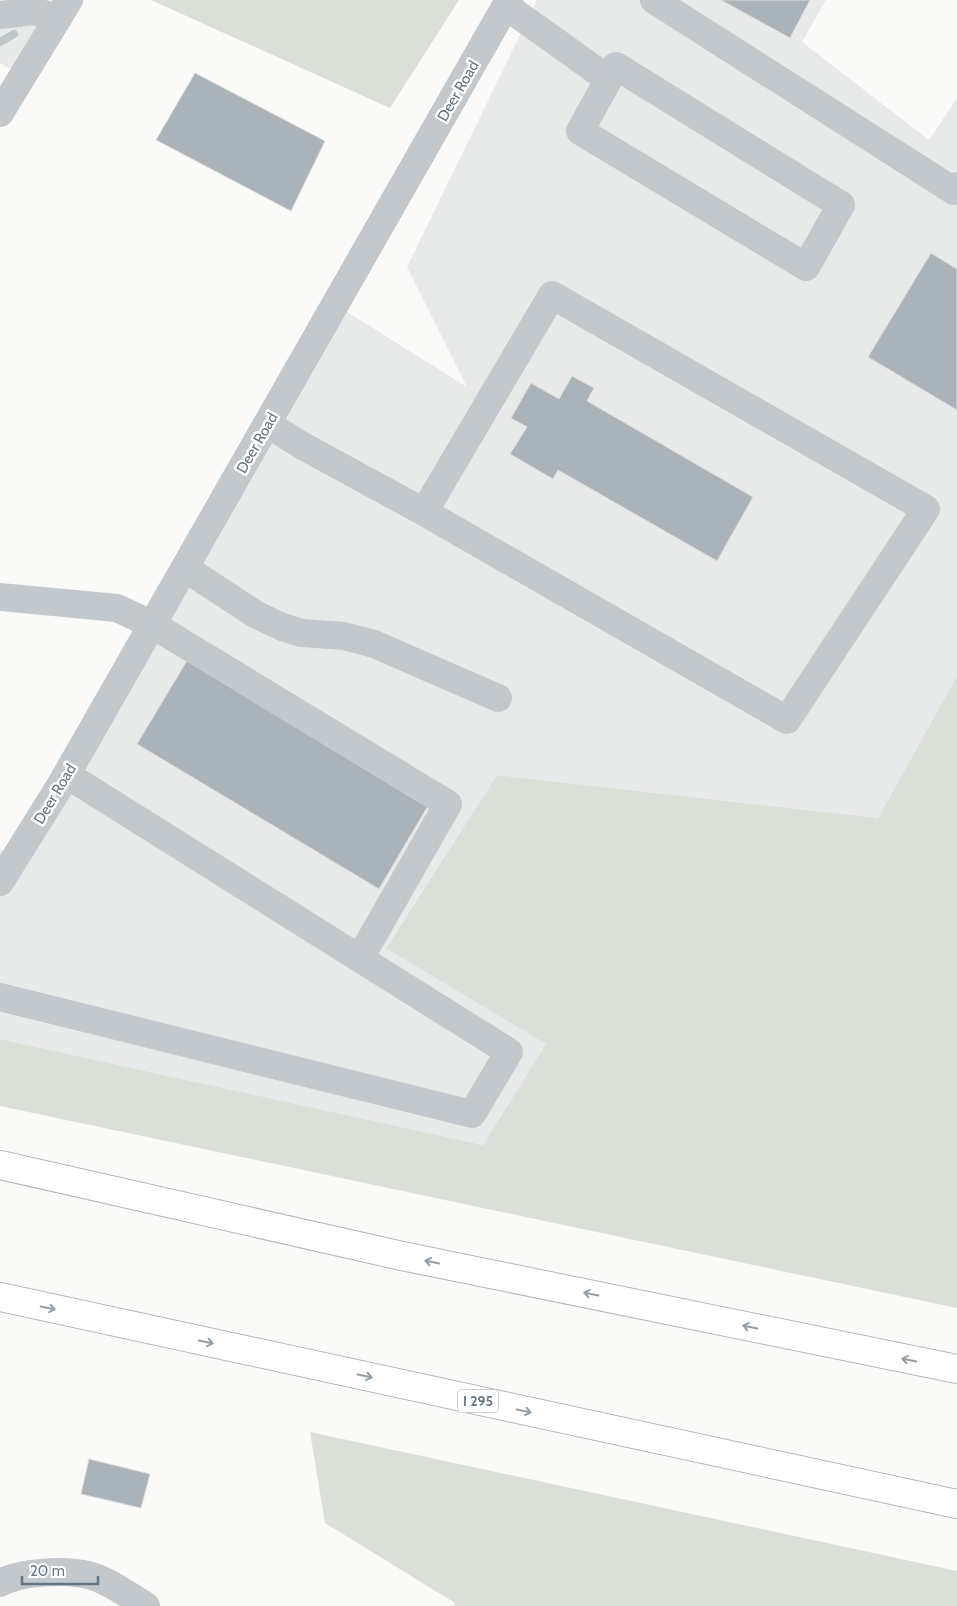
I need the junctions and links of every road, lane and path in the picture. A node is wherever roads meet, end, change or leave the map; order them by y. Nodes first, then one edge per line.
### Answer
1 (654, 0) edge
2 (508, 3) edge
3 (63, 9) edge
4 (0, 15) edge
5 (608, 79) junction
6 (0, 113) edge
7 (956, 190) edge
8 (268, 424) junction
9 (424, 512) junction
10 (185, 568) junction
11 (0, 597) edge
12 (153, 625) junction
13 (498, 698) dead end
14 (66, 775) junction
15 (0, 882) edge
16 (360, 958) junction
17 (0, 997) edge
18 (0, 1165) edge
19 (0, 1297) edge
20 (957, 1369) edge
21 (957, 1504) edge
22 (0, 1583) edge
23 (146, 1606) edge

1 - 7 street
2 - 5 street
2 - 8 street, Deer Road
3 - 4 street
3 - 6 street
5 - 5 street
8 - 9 street
8 - 10 street, Deer Road
9 - 9 street
10 - 12 street, Deer Road
10 - 13 street
11 - 12 street
12 - 14 street, Deer Road
12 - 16 street
14 - 15 street, Deer Road
14 - 16 street
16 - 17 street
20 -> 18 highway
19 -> 21 highway, I 295
22 - 23 street

